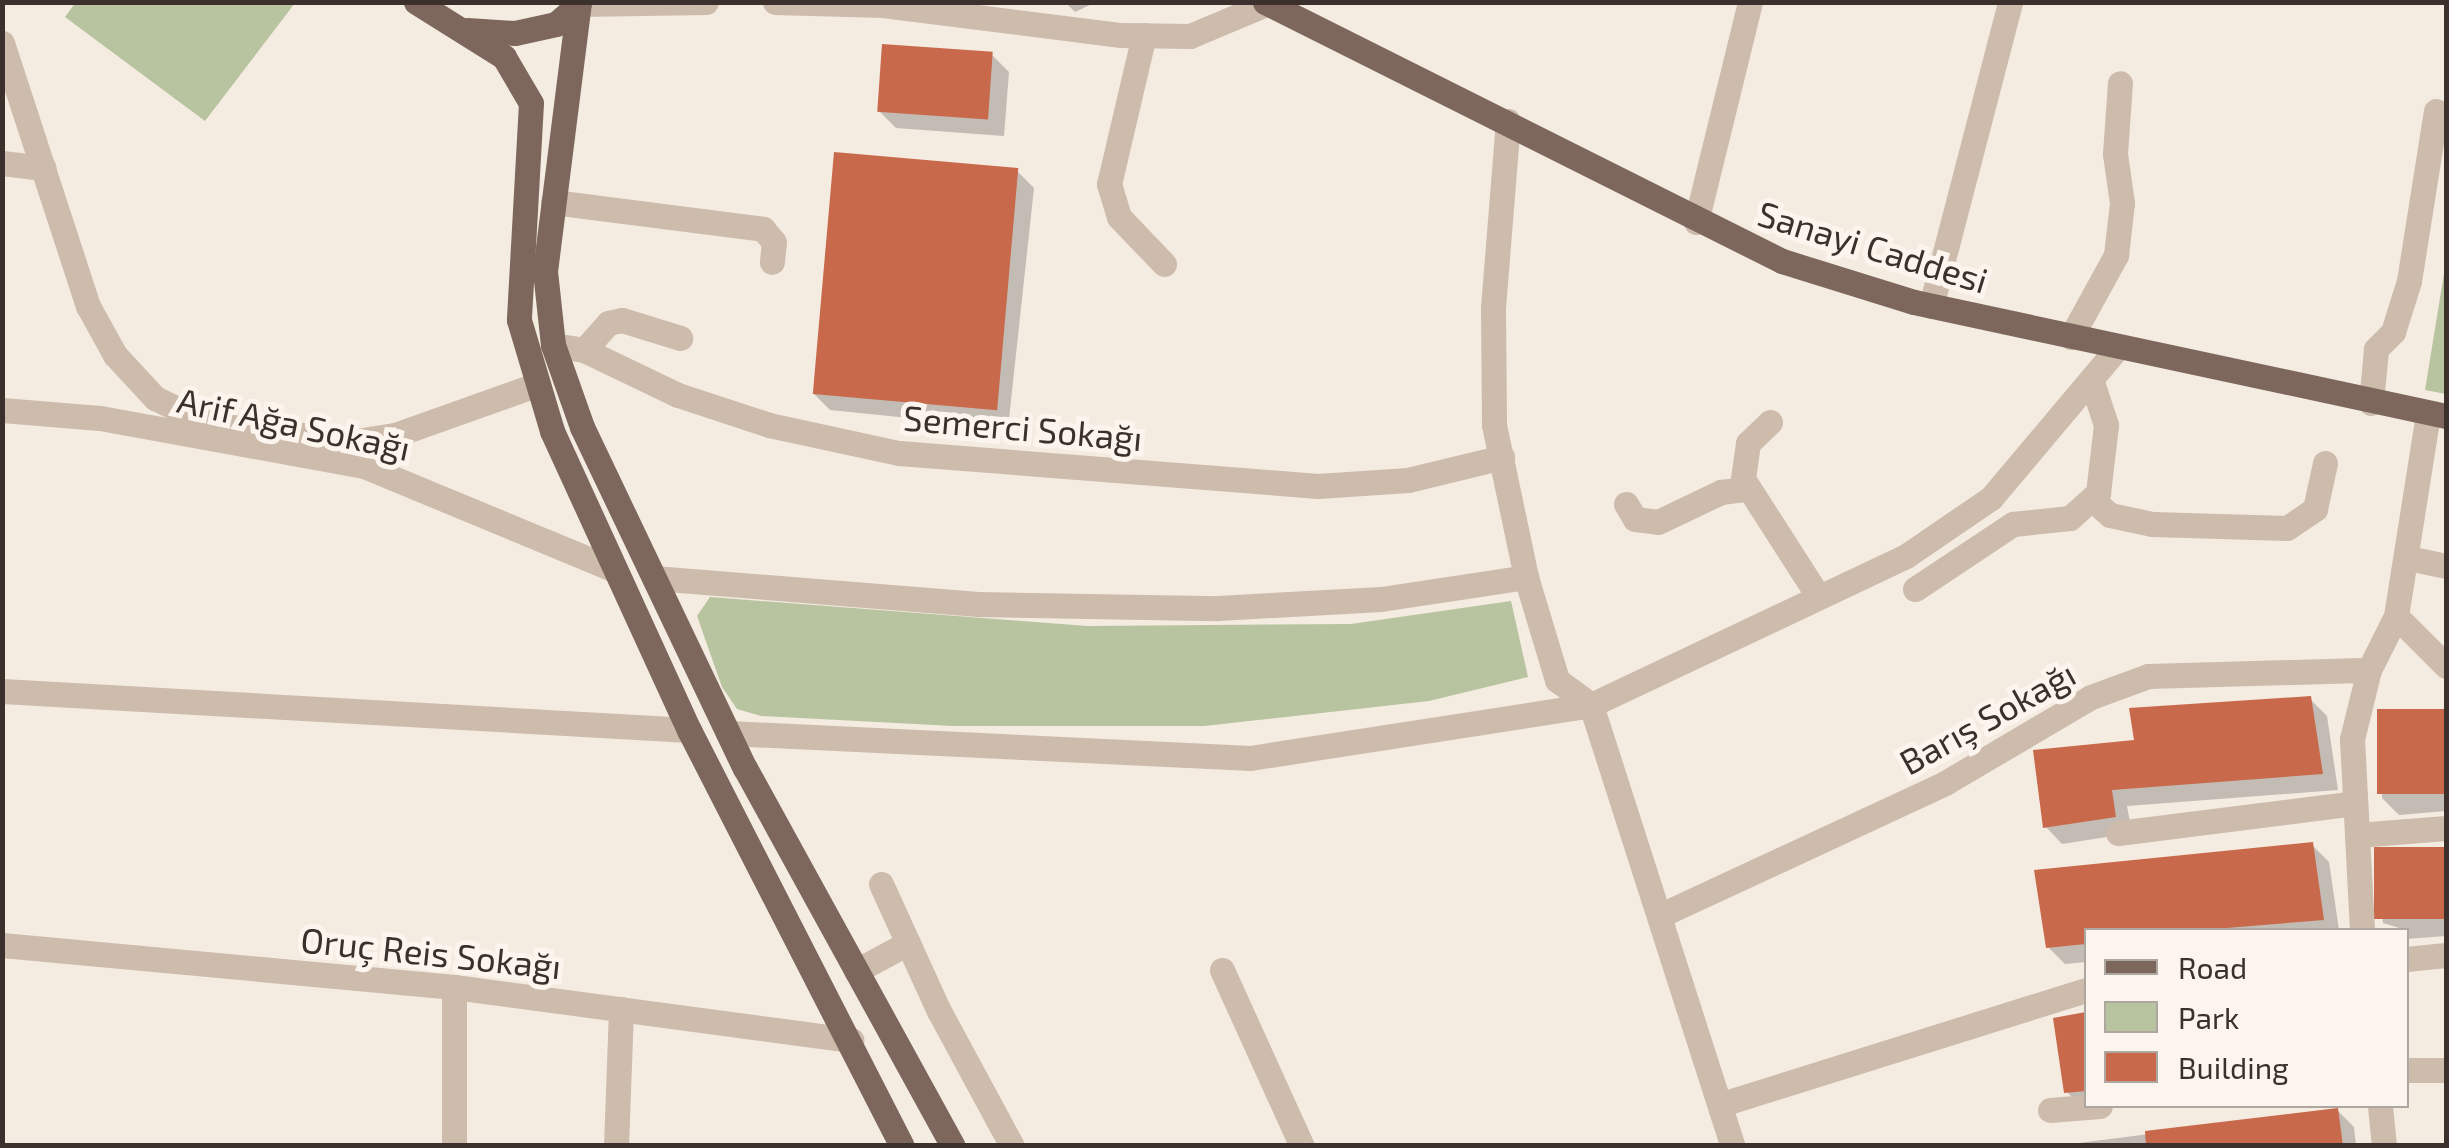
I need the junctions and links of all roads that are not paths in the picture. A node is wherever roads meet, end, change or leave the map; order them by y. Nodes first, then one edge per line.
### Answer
1 (416, 2) edge
2 (706, 2) edge
3 (775, 2) edge
4 (1750, 2) edge
5 (2010, 2) edge
6 (579, 3) edge
7 (1268, 3) edge
8 (467, 30) junction
9 (1144, 35) junction
10 (2, 44) edge
11 (2120, 83) dead end
12 (2436, 111) dead end
13 (1508, 121) junction
14 (2, 164) edge
15 (44, 168) junction
16 (554, 202) junction
17 (1696, 222) junction
18 (772, 262) dead end
19 (1164, 264) dead end
20 (1931, 306) junction
21 (2072, 337) junction
22 (680, 338) dead end
23 (553, 345) junction
24 (2118, 347) junction
25 (584, 350) junction
26 (2092, 379) junction
27 (538, 384) junction
28 (2371, 403) junction
29 (2, 410) edge
30 (2437, 415) edge
31 (1770, 422) dead end
32 (1502, 457) junction
33 (2325, 463) dead end
34 (1746, 488) junction
35 (2092, 499) junction
36 (1626, 504) dead end
37 (2408, 558) junction
38 (2446, 566) edge
39 (615, 570) junction
40 (1526, 577) junction
41 (654, 578) junction
42 (1915, 589) dead end
43 (1818, 596) junction
44 (2396, 616) junction
45 (2446, 666) edge
46 (2369, 670) junction
47 (2, 691) edge
48 (1590, 705) junction
49 (688, 730) junction
50 (728, 733) junction
51 (2355, 803) junction
52 (2446, 828) edge
53 (2118, 832) dead end
54 (2357, 835) junction
55 (881, 884) dead end
56 (1660, 915) junction
57 (2362, 928) edge
58 (908, 943) junction
59 (2, 945) edge
60 (2446, 955) edge
61 (2409, 959) edge
62 (1222, 970) dead end
63 (856, 971) junction
64 (454, 986) junction
65 (2084, 991) edge
66 (621, 1009) junction
67 (851, 1040) junction
68 (2409, 1070) edge
69 (2446, 1070) edge
70 (1722, 1104) junction
71 (2084, 1107) edge
72 (2380, 1108) edge
73 (2050, 1110) dead end
74 (454, 1146) edge
75 (616, 1146) edge
76 (902, 1146) edge
77 (952, 1146) edge
78 (1012, 1146) edge
79 (1302, 1146) edge
80 (1733, 1146) edge
81 (2384, 1146) edge

1 - 8 main road
2 - 6 street
3 - 9 street
4 - 17 street
5 - 20 street
6 - 8 main road
6 - 16 main road
7 - 9 street
7 - 13 main road, Sanayi Caddesi
8 - 27 main road
9 - 19 street
10 - 15 street
11 - 21 street
12 - 28 street
13 - 17 main road, Sanayi Caddesi
13 - 32 street
14 - 15 street
15 - 27 street
16 - 18 street
16 - 23 main road
17 - 20 main road, Sanayi Caddesi
20 - 21 main road, Sanayi Caddesi
21 - 24 main road, Sanayi Caddesi
22 - 25 street
23 - 25 street, Semerci Sokağı
23 - 41 main road
24 - 26 street
24 - 28 main road, Sanayi Caddesi
25 - 32 street, Semerci Sokağı
26 - 35 street
26 - 43 street
27 - 39 main road
28 - 30 main road, Sanayi Caddesi
29 - 39 street, Arif Ağa Sokağı
30 - 37 street
31 - 34 street
32 - 40 street
33 - 35 street
34 - 36 street
34 - 43 street
35 - 42 street
37 - 38 street
37 - 44 street
39 - 49 main road
40 - 41 street
40 - 48 street
41 - 50 main road
43 - 48 street
44 - 45 street
44 - 46 street
46 - 51 street
46 - 56 street, Barış Sokağı
47 - 49 street
48 - 50 street
48 - 56 street
49 - 67 main road
50 - 63 main road
51 - 53 street
51 - 54 street
52 - 54 street
54 - 57 street
55 - 58 street
56 - 70 street
58 - 63 street
58 - 78 street
59 - 64 street, Oruç Reis Sokağı
60 - 61 street
62 - 79 street
63 - 77 main road
64 - 66 street, Oruç Reis Sokağı
64 - 74 street
65 - 70 street
66 - 67 street, Oruç Reis Sokağı
66 - 75 street
67 - 76 main road
68 - 69 street
70 - 80 street
71 - 73 street
72 - 81 street

